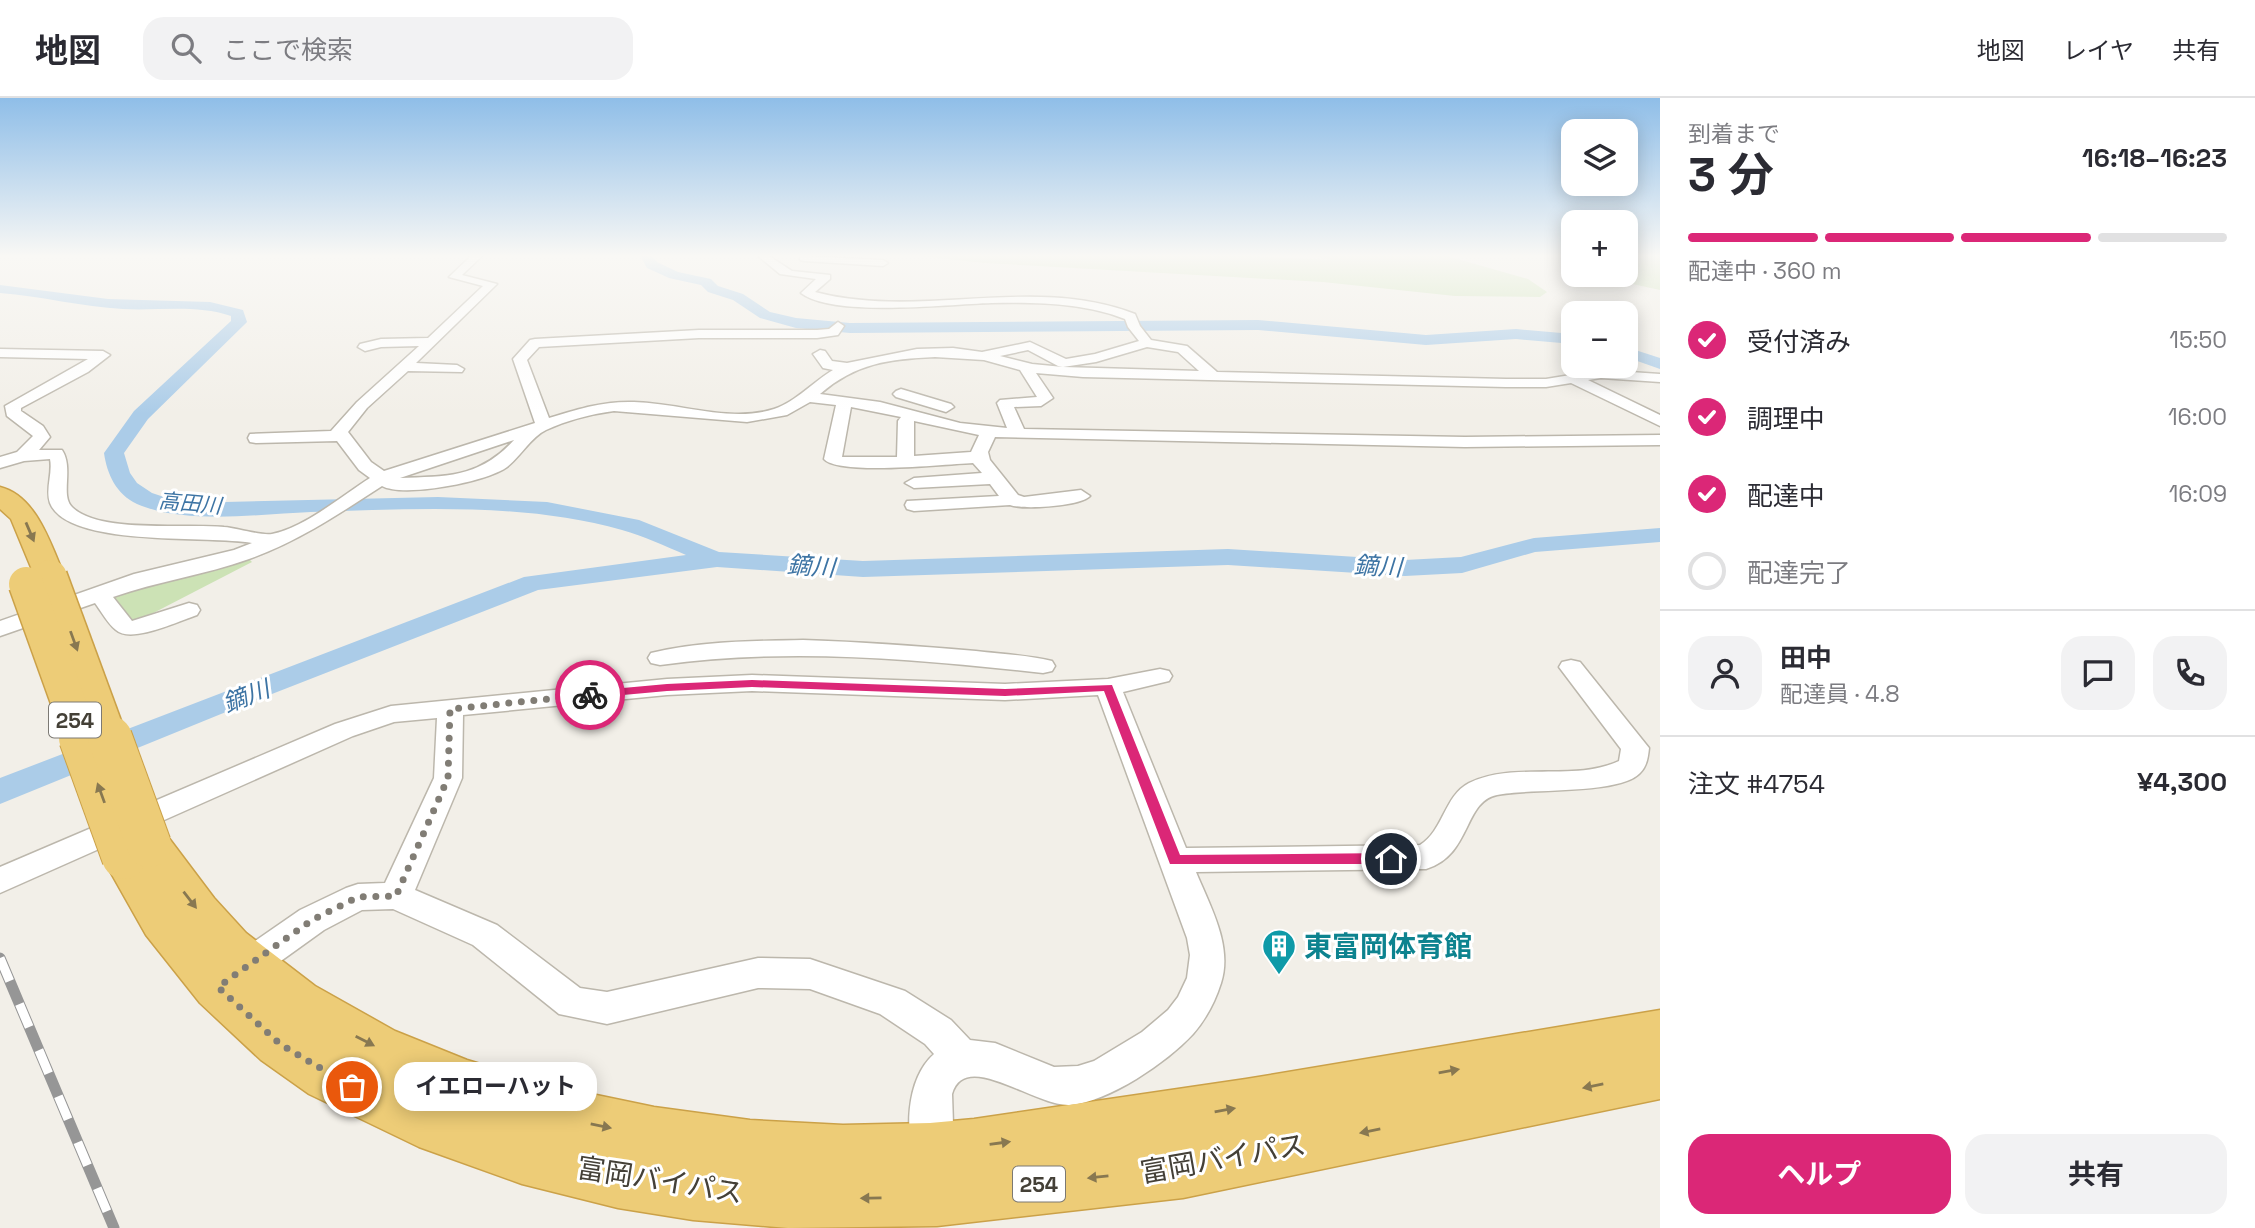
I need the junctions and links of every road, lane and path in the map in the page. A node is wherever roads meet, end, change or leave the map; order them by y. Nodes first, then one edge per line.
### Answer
1 (466, 309) edge
2 (1105, 309) edge
3 (838, 328) dead end
4 (977, 340) dead end
5 (432, 342) junction
6 (1147, 343) junction
7 (365, 347) dead end
8 (0, 353) edge
9 (820, 354) dead end
10 (988, 354) junction
11 (1063, 363) junction
12 (405, 367) junction
13 (849, 367) junction
14 (1025, 367) junction
15 (457, 369) dead end
16 (1212, 375) junction
17 (1660, 377) edge
18 (1576, 380) junction
19 (952, 391) dead end
20 (881, 392) dead end
21 (901, 394) dead end
22 (809, 397) junction
23 (847, 402) junction
24 (946, 407) junction
25 (910, 415) junction
26 (931, 421) junction
27 (1660, 421) edge
28 (544, 425) junction
29 (989, 432) junction
30 (1018, 434) junction
31 (341, 436) junction
32 (256, 438) dead end
33 (1660, 440) edge
34 (23, 456) junction
35 (980, 457) junction
36 (905, 462) junction
37 (0, 463) edge
38 (995, 478) junction
39 (372, 484) junction
40 (914, 484) dead end
41 (0, 495) edge
42 (1081, 496) dead end
43 (1011, 499) junction
44 (914, 505) dead end
45 (0, 520) edge
46 (270, 541) junction
47 (38, 580) junction
48 (99, 593) junction
49 (188, 610) dead end
50 (0, 629) edge
51 (770, 639) junction
52 (660, 658) dead end
53 (1571, 667) dead end
54 (1044, 669) junction
55 (1160, 676) dead end
56 (752, 683) junction
57 (1108, 687) junction
58 (450, 709) junction
59 (1175, 860) junction
60 (0, 881) edge
61 (396, 896) junction
62 (233, 976) junction
63 (1660, 1034) edge
64 (962, 1058) junction
65 (1660, 1073) edge
66 (936, 1192) edge

1 - 5 street
2 - 6 street
3 - 28 street
4 - 10 street
5 - 7 street
5 - 12 street
6 - 11 street
6 - 16 street
8 - 34 street
9 - 13 street
10 - 11 street
10 - 13 street
10 - 14 street
11 - 14 street
12 - 15 street
12 - 31 street
13 - 22 street
14 - 16 street
14 - 30 street
16 - 18 street
17 - 18 street
18 - 27 street
19 - 24 street
20 - 23 street
21 - 24 street
22 - 23 street
22 - 28 street
23 - 25 street
23 - 36 street
24 - 26 street
25 - 26 street
25 - 36 street
26 - 29 street
28 - 39 street
28 - 39 street
29 - 30 street
29 - 35 street
30 - 33 street
31 - 32 street
31 - 39 street
34 - 37 street
34 - 46 street
35 - 36 street
35 - 38 street
38 - 40 street
38 - 43 street
39 - 46 street
41 -> 47 highway, 富岡バイパス / 254
42 - 43 street
43 - 44 street
45 - 47 highway, 富岡バイパス / 254
46 - 48 street
47 - 62 highway, 富岡バイパス / 254, bridge
48 - 49 street
48 - 50 street
51 - 52 street
51 - 54 street
51 - 56 street
53 - 59 street
54 - 56 street
54 - 57 street
55 - 57 street
56 - 58 street
57 - 59 street
58 - 60 street
58 - 61 street
59 - 64 street
61 - 62 street
61 - 64 street
62 - 66 highway, 富岡バイパス / 254
66 -> 63 highway, 富岡バイパス / 254
64 - 66 street
65 -> 66 highway, 富岡バイパス / 254

